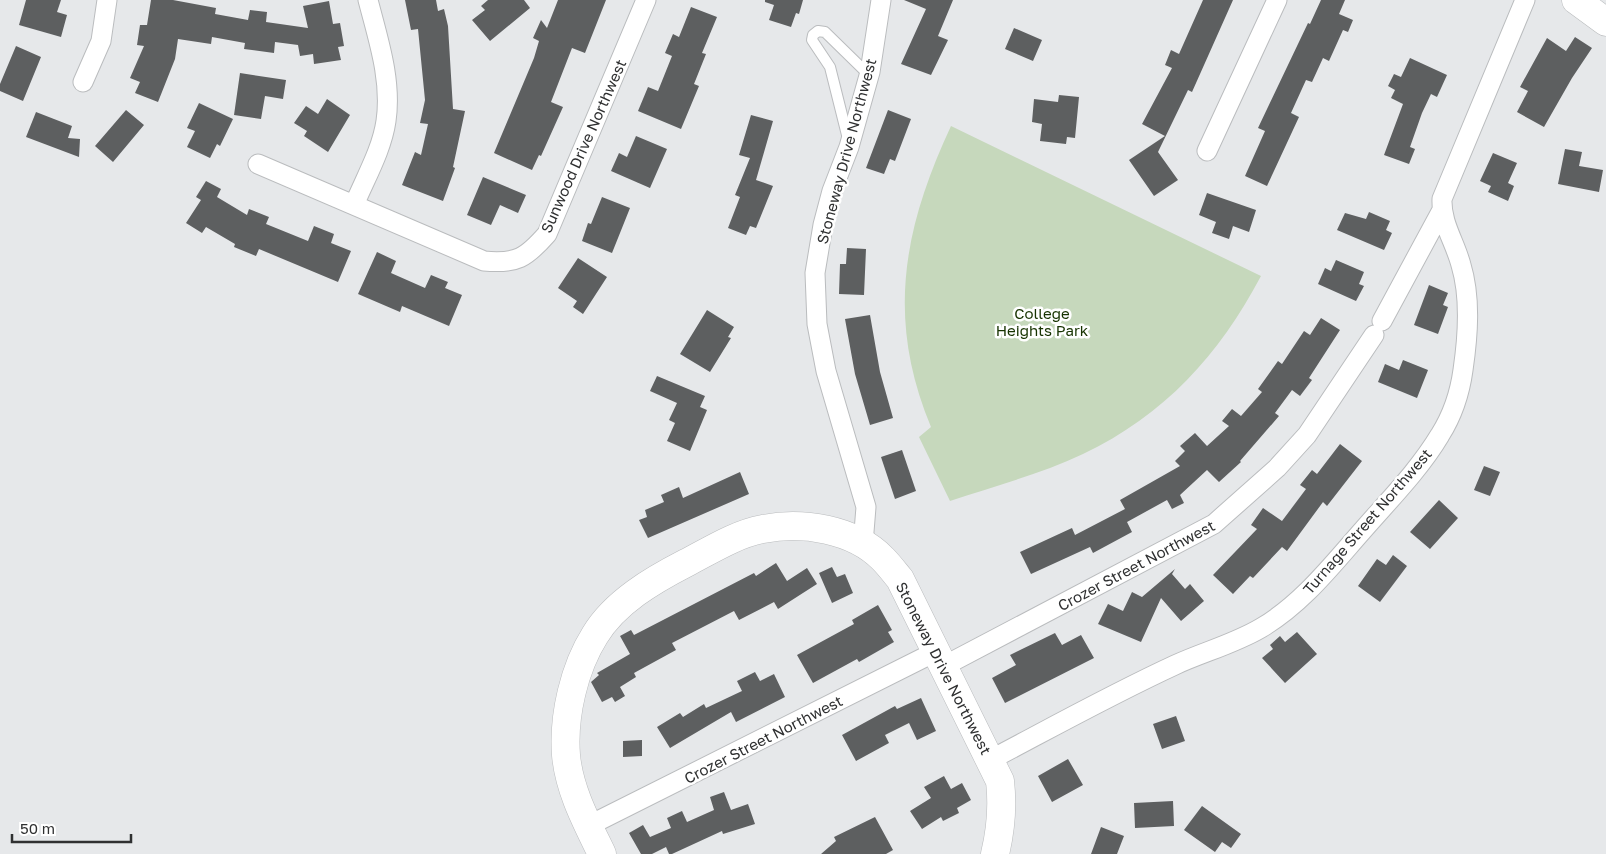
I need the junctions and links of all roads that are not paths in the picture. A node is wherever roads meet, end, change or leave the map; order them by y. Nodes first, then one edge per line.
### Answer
1 (107, 0) edge
2 (368, 0) edge
3 (646, 0) edge
4 (881, 0) edge
5 (1278, 0) edge
6 (1525, 0) edge
7 (1576, 0) edge
8 (1606, 22) edge
9 (869, 75) junction
10 (84, 82) dead end
11 (849, 147) junction
12 (1207, 151) dead end
13 (258, 164) dead end
14 (355, 203) junction
15 (1442, 210) junction
16 (863, 544) junction
17 (940, 659) junction
18 (990, 760) junction
19 (588, 826) junction
20 (602, 854) edge
21 (995, 854) edge

1 - 10 street
2 - 14 street
3 - 14 street, Sunwood Drive Northwest
4 - 9 street, Stoneway Drive Northwest
5 - 12 street
6 - 15 street, Turnage Street Northwest
7 - 8 street
9 - 11 street, Stoneway Drive Northwest
9 - 11 lane
11 - 16 street, Stoneway Drive Northwest
13 - 14 street, Sunwood Drive Northwest
15 - 17 street, Crozer Street Northwest
15 - 18 street, Turnage Street Northwest
16 - 17 street, Stoneway Drive Northwest
16 - 19 street
17 - 18 street, Stoneway Drive Northwest
17 - 19 street, Crozer Street Northwest
18 - 21 street, Stoneway Drive Northwest
19 - 20 street

